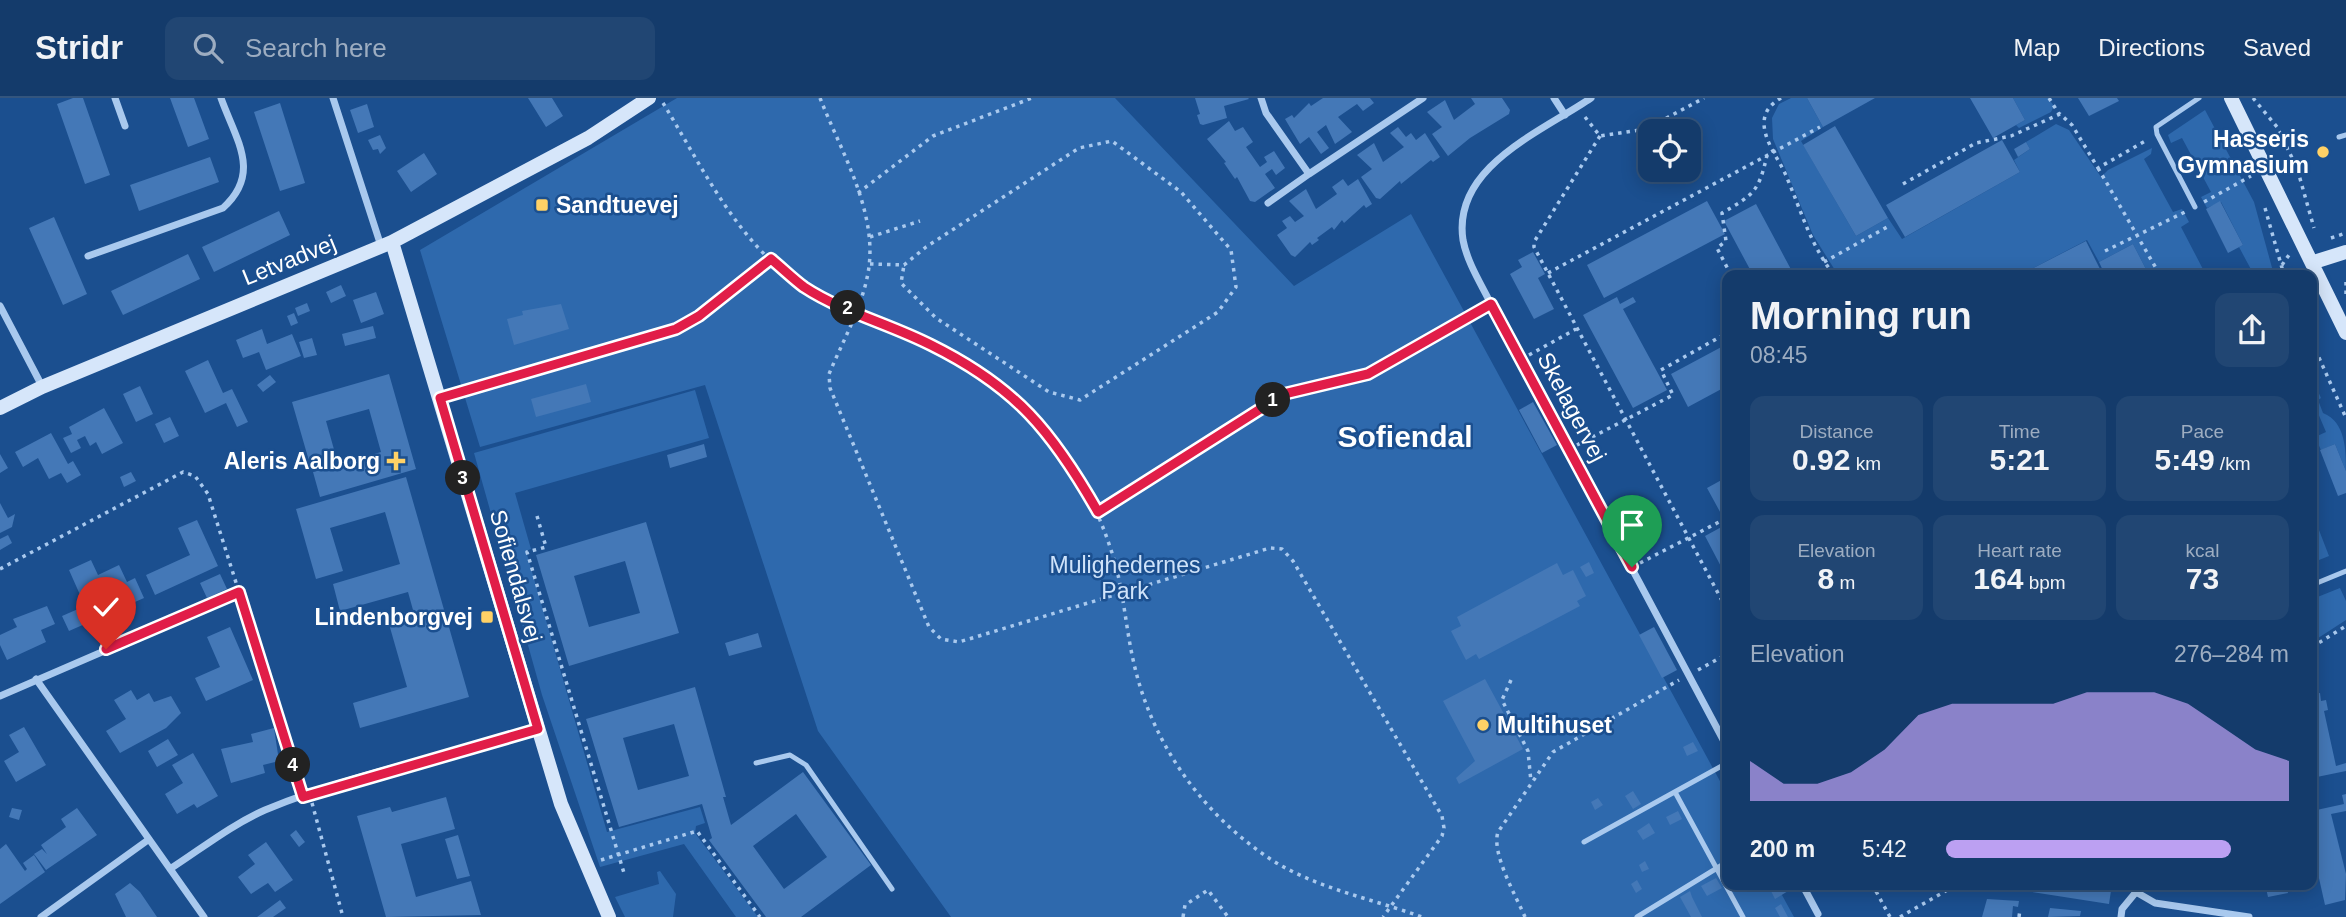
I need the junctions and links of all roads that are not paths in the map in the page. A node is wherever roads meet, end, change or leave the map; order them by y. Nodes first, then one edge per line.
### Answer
1 (115, 98) edge
2 (221, 98) edge
3 (333, 98) edge
4 (649, 98) edge
5 (1261, 98) edge
6 (1423, 98) edge
7 (1554, 98) edge
8 (1591, 98) edge
9 (2199, 98) edge
10 (2231, 98) edge
11 (1565, 115) junction
12 (125, 126) dead end
13 (1309, 174) junction
14 (1268, 203) dead end
15 (2195, 207) road end
16 (387, 244) junction
17 (2346, 251) edge
18 (88, 256) dead end
19 (2314, 262) junction
20 (0, 306) edge
21 (2346, 333) edge
22 (566, 362) road end
23 (42, 387) junction
24 (440, 398) junction
25 (0, 408) edge
26 (2346, 570) edge
27 (2317, 582) edge
28 (176, 620) road end
29 (36, 679) junction
30 (0, 695) edge
31 (538, 729) junction
32 (1722, 738) edge
33 (756, 763) dead end
34 (1722, 766) edge
35 (1675, 792) junction
36 (148, 840) junction
37 (1584, 842) dead end
38 (1722, 865) edge
39 (1716, 868) junction
40 (170, 869) junction
41 (1722, 879) edge
42 (892, 889) dead end
43 (1728, 890) edge
44 (1805, 890) edge
45 (1818, 914) dead end
46 (41, 917) edge
47 (204, 917) edge
48 (609, 917) edge
49 (1637, 917) edge
50 (1743, 917) edge
51 (2121, 917) edge
52 (2249, 917) edge

1 - 12 street
2 - 18 street
3 - 16 street
4 - 16 street, Letvadvej
5 - 13 street
6 - 13 street
7 - 11 street
8 - 11 street, Skelagervej
9 - 15 lane
10 - 19 street
11 - 32 street, Skelagervej
13 - 14 street
16 - 23 street, Letvadvej
16 - 24 street, Sofiendalsvej
17 - 19 street
19 - 21 street
20 - 23 street
22 - 24 lane
23 - 25 street, Letvadvej
24 - 31 street, Sofiendalsvej
26 - 27 lane
28 - 29 street
29 - 30 street
29 - 36 street
31 - 40 street
31 - 48 street, Sofiendalsvej
33 - 42 lane
34 - 35 lane
35 - 37 lane
35 - 39 lane
36 - 40 street
36 - 46 street
38 - 39 lane
39 - 41 lane
39 - 49 lane
40 - 47 street
43 - 50 lane
44 - 45 street
51 - 52 street

